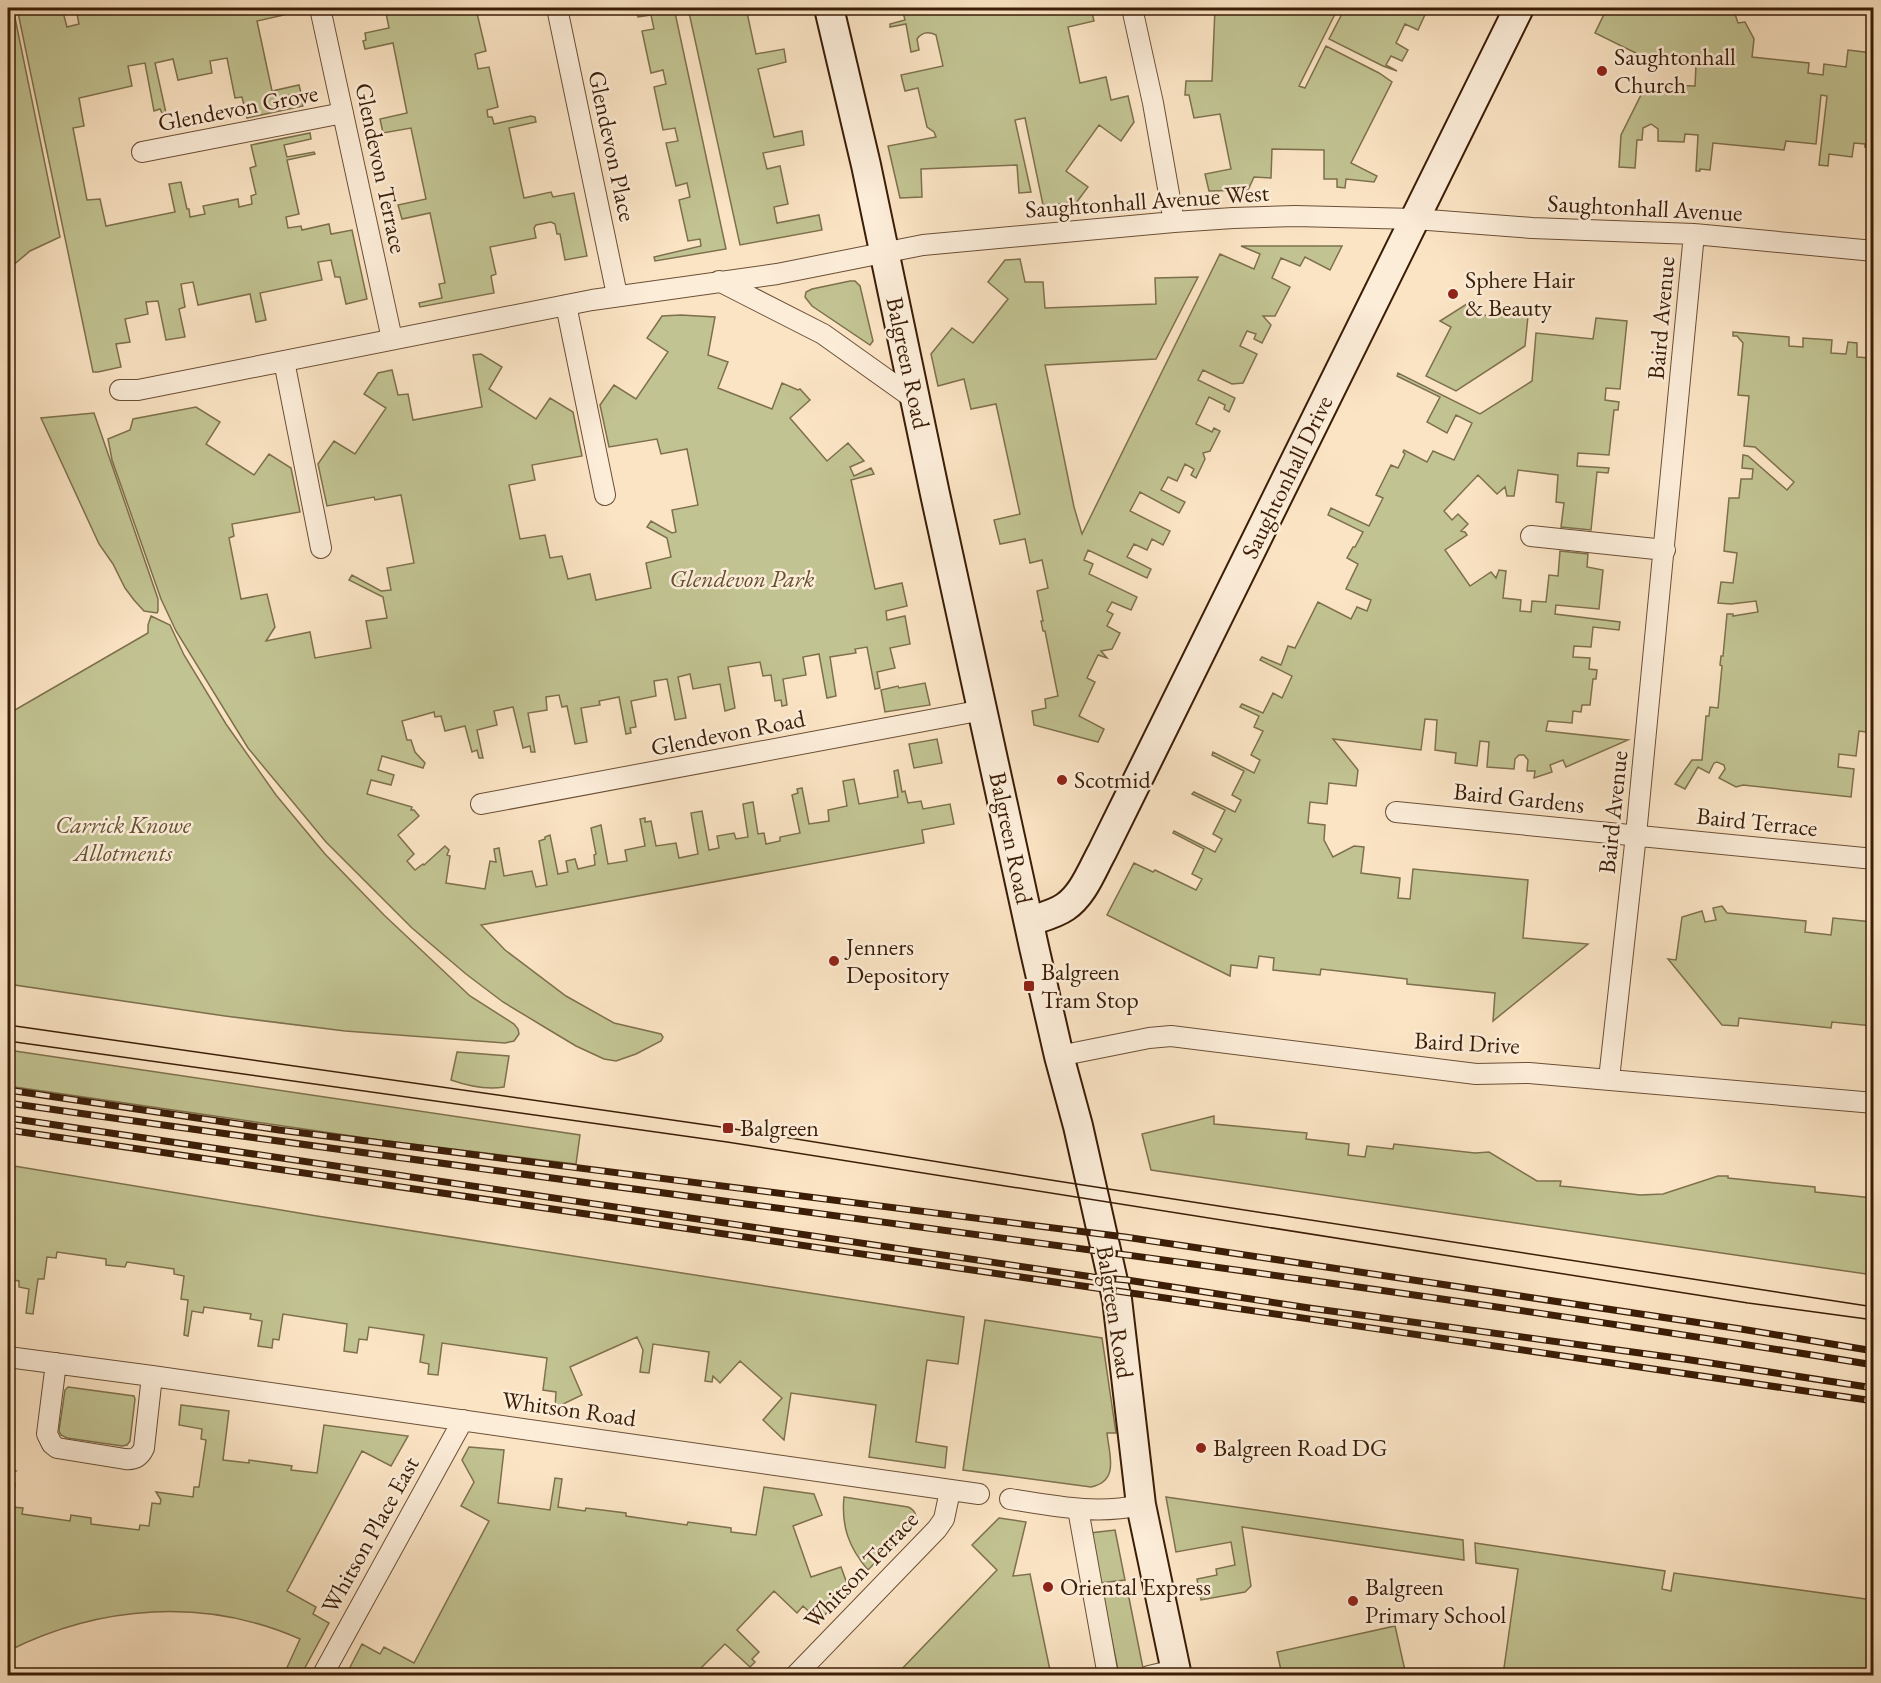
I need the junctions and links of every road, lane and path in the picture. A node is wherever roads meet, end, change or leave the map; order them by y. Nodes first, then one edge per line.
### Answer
1 (320, 8) edge
2 (557, 8) edge
3 (830, 8) edge
4 (1131, 8) edge
5 (1519, 8) edge
6 (343, 113) junction
7 (142, 152) dead end
8 (1415, 219) junction
9 (1174, 222) junction
10 (1694, 234) junction
11 (1874, 250) edge
12 (884, 253) junction
13 (719, 281) junction
14 (617, 295) junction
15 (566, 305) junction
16 (392, 339) junction
17 (284, 361) junction
18 (120, 390) dead end
19 (917, 401) junction
20 (605, 495) dead end
21 (1531, 536) dead end
22 (321, 548) dead end
23 (1665, 550) junction
24 (983, 710) junction
25 (481, 804) dead end
26 (1396, 812) dead end
27 (1636, 835) junction
28 (1874, 859) edge
29 (1030, 921) junction
30 (1059, 1056) junction
31 (1610, 1079) junction
32 (1874, 1103) edge
33 (8, 1356) edge
34 (56, 1363) junction
35 (152, 1376) junction
36 (464, 1420) junction
37 (950, 1491) junction
38 (979, 1494) dead end
39 (1010, 1499) dead end
40 (1141, 1505) junction
41 (1078, 1509) junction
42 (1167, 1674) edge
43 (322, 1676) edge
44 (795, 1676) edge
45 (1108, 1676) edge

1 - 6 street, Glendevon Terrace
2 - 14 street, Glendevon Place
3 - 12 street, Balgreen Road
4 - 9 street
5 - 8 street, Saughtonhall Drive
6 - 7 street, Glendevon Grove
6 - 16 street, Glendevon Terrace
8 - 9 street, Saughtonhall Avenue West
8 - 10 street, Saughtonhall Avenue
8 - 29 street, Saughtonhall Drive
9 - 12 street, Saughtonhall Avenue West
10 - 11 street, Saughtonhall Avenue
10 - 23 street, Baird Avenue
12 - 13 street
12 - 19 street, Balgreen Road
13 - 14 street
13 - 19 street
14 - 15 street
15 - 16 street
15 - 20 street
16 - 17 street
17 - 18 street
17 - 22 street
19 - 24 street, Balgreen Road
21 - 23 street
23 - 27 street, Baird Avenue
24 - 25 street, Glendevon Road
24 - 29 street, Balgreen Road
26 - 27 street, Baird Gardens
27 - 28 street, Baird Terrace
27 - 31 street, Baird Avenue
29 - 30 street, Balgreen Road
30 - 31 street, Baird Drive
30 - 40 street, Balgreen Road
31 - 32 street, Baird Drive
33 - 34 street, Whitson Road
34 - 35 street, Whitson Road
34 - 35 street
35 - 36 street, Whitson Road
36 - 37 street, Whitson Road
36 - 43 street, Whitson Place East
37 - 38 street, Whitson Road
37 - 44 street, Whitson Terrace
39 - 41 street
40 - 41 street
40 - 42 street, Balgreen Road
41 - 45 street

